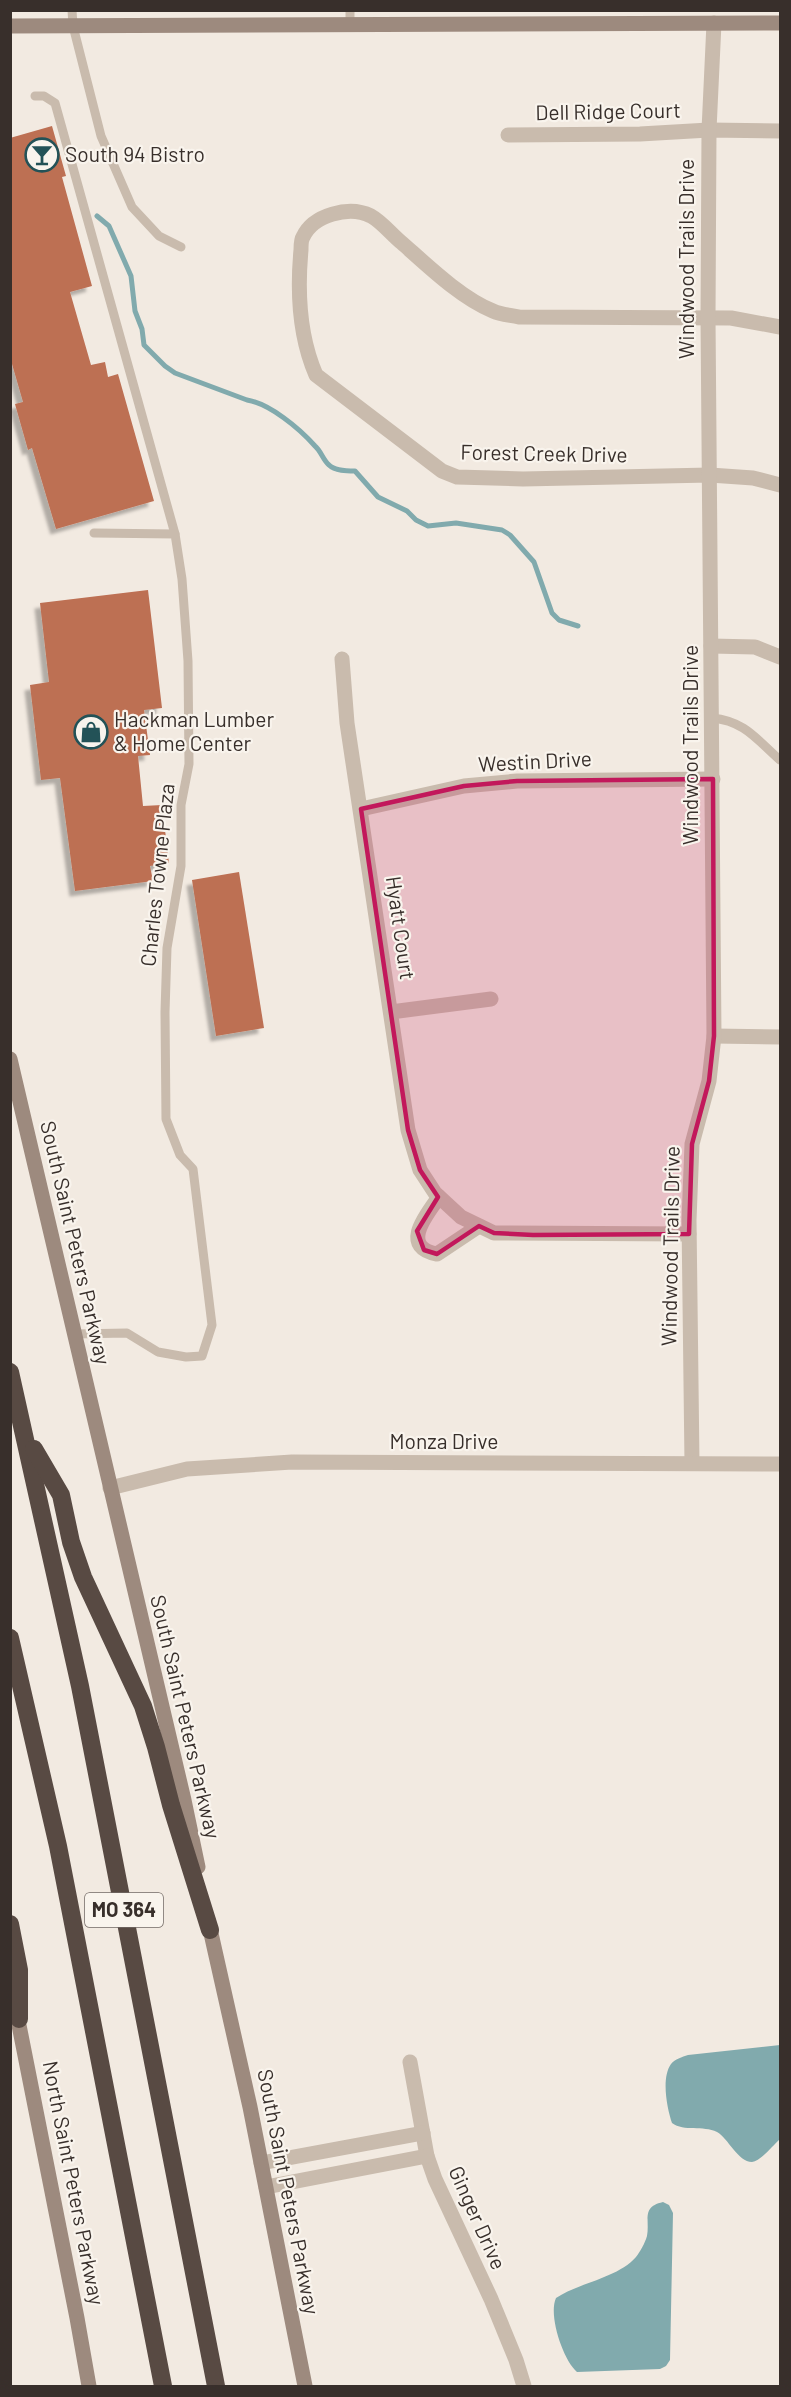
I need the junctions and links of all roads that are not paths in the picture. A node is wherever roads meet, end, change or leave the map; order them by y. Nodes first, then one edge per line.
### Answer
1 (350, 17) edge
2 (714, 17) edge
3 (72, 18) edge
4 (780, 23) edge
5 (10, 26) edge
6 (35, 96) dead end
7 (708, 130) junction
8 (780, 131) edge
9 (508, 135) dead end
10 (181, 247) dead end
11 (708, 318) junction
12 (780, 327) edge
13 (710, 475) junction
14 (780, 485) edge
15 (94, 533) dead end
16 (175, 534) junction
17 (711, 646) junction
18 (780, 657) edge
19 (342, 659) dead end
20 (712, 718) junction
21 (780, 760) edge
22 (713, 779) junction
23 (361, 809) junction
24 (491, 999) dead end
25 (391, 1012) junction
26 (714, 1036) junction
27 (780, 1037) edge
28 (10, 1059) edge
29 (438, 1197) junction
30 (479, 1226) junction
31 (689, 1234) junction
32 (74, 1334) junction
33 (10, 1372) edge
34 (26, 1434) junction
35 (692, 1463) junction
36 (780, 1464) edge
37 (110, 1488) junction
38 (10, 1638) edge
39 (10, 1924) edge
40 (210, 1930) junction
41 (10, 1989) edge
42 (19, 2019) junction
43 (410, 2062) dead end
44 (423, 2133) junction
45 (427, 2156) junction
46 (261, 2163) junction
47 (266, 2187) junction
48 (89, 2386) edge
49 (163, 2386) edge
50 (216, 2386) edge
51 (305, 2386) edge
52 (524, 2386) edge

1 - 2 main road
1 - 3 main road
2 - 4 main road
2 - 7 street, Windwood Trails Drive
3 - 5 main road
3 - 10 lane
6 - 16 lane, Charles Towne Plaza
7 - 8 street, Dell Ridge Court
7 - 9 street, Dell Ridge Court
7 - 11 street, Windwood Trails Drive
11 - 12 street, Forest Creek Drive
11 - 13 street, Windwood Trails Drive
11 - 13 street, Forest Creek Drive
13 - 14 street, Forest Creek Drive
13 - 17 street, Windwood Trails Drive
15 - 16 lane
16 - 32 lane, Charles Towne Plaza
17 - 18 street
17 - 20 street, Windwood Trails Drive
19 - 23 street, Hyatt Court
20 - 21 lane
20 - 22 street, Windwood Trails Drive
22 - 23 street, Westin Drive
22 - 26 street, Windwood Trails Drive
23 - 25 street, Hyatt Court
24 - 25 street
25 - 29 street, Hyatt Court
26 - 27 street
26 - 31 street, Windwood Trails Drive
28 - 32 main road, South Saint Peters Parkway
29 - 30 street, Hyatt Court
29 - 30 street
30 - 31 street, Hyatt Court
31 - 35 street, Windwood Trails Drive
32 - 37 main road, South Saint Peters Parkway
33 - 34 highway, MO 364
34 - 40 highway
34 - 50 highway, MO 364
35 - 36 street, Monza Drive
35 - 37 street, Monza Drive
37 - 40 main road, South Saint Peters Parkway
38 - 49 highway, MO 364
39 - 42 highway
40 - 46 main road, South Saint Peters Parkway
41 - 42 main road, North Saint Peters Parkway
42 - 48 main road, North Saint Peters Parkway
43 - 44 street, Ginger Drive
44 - 45 street, Ginger Drive
44 - 46 street
45 - 47 street
45 - 52 street, Ginger Drive
46 - 47 main road, South Saint Peters Parkway
47 - 51 main road, South Saint Peters Parkway

